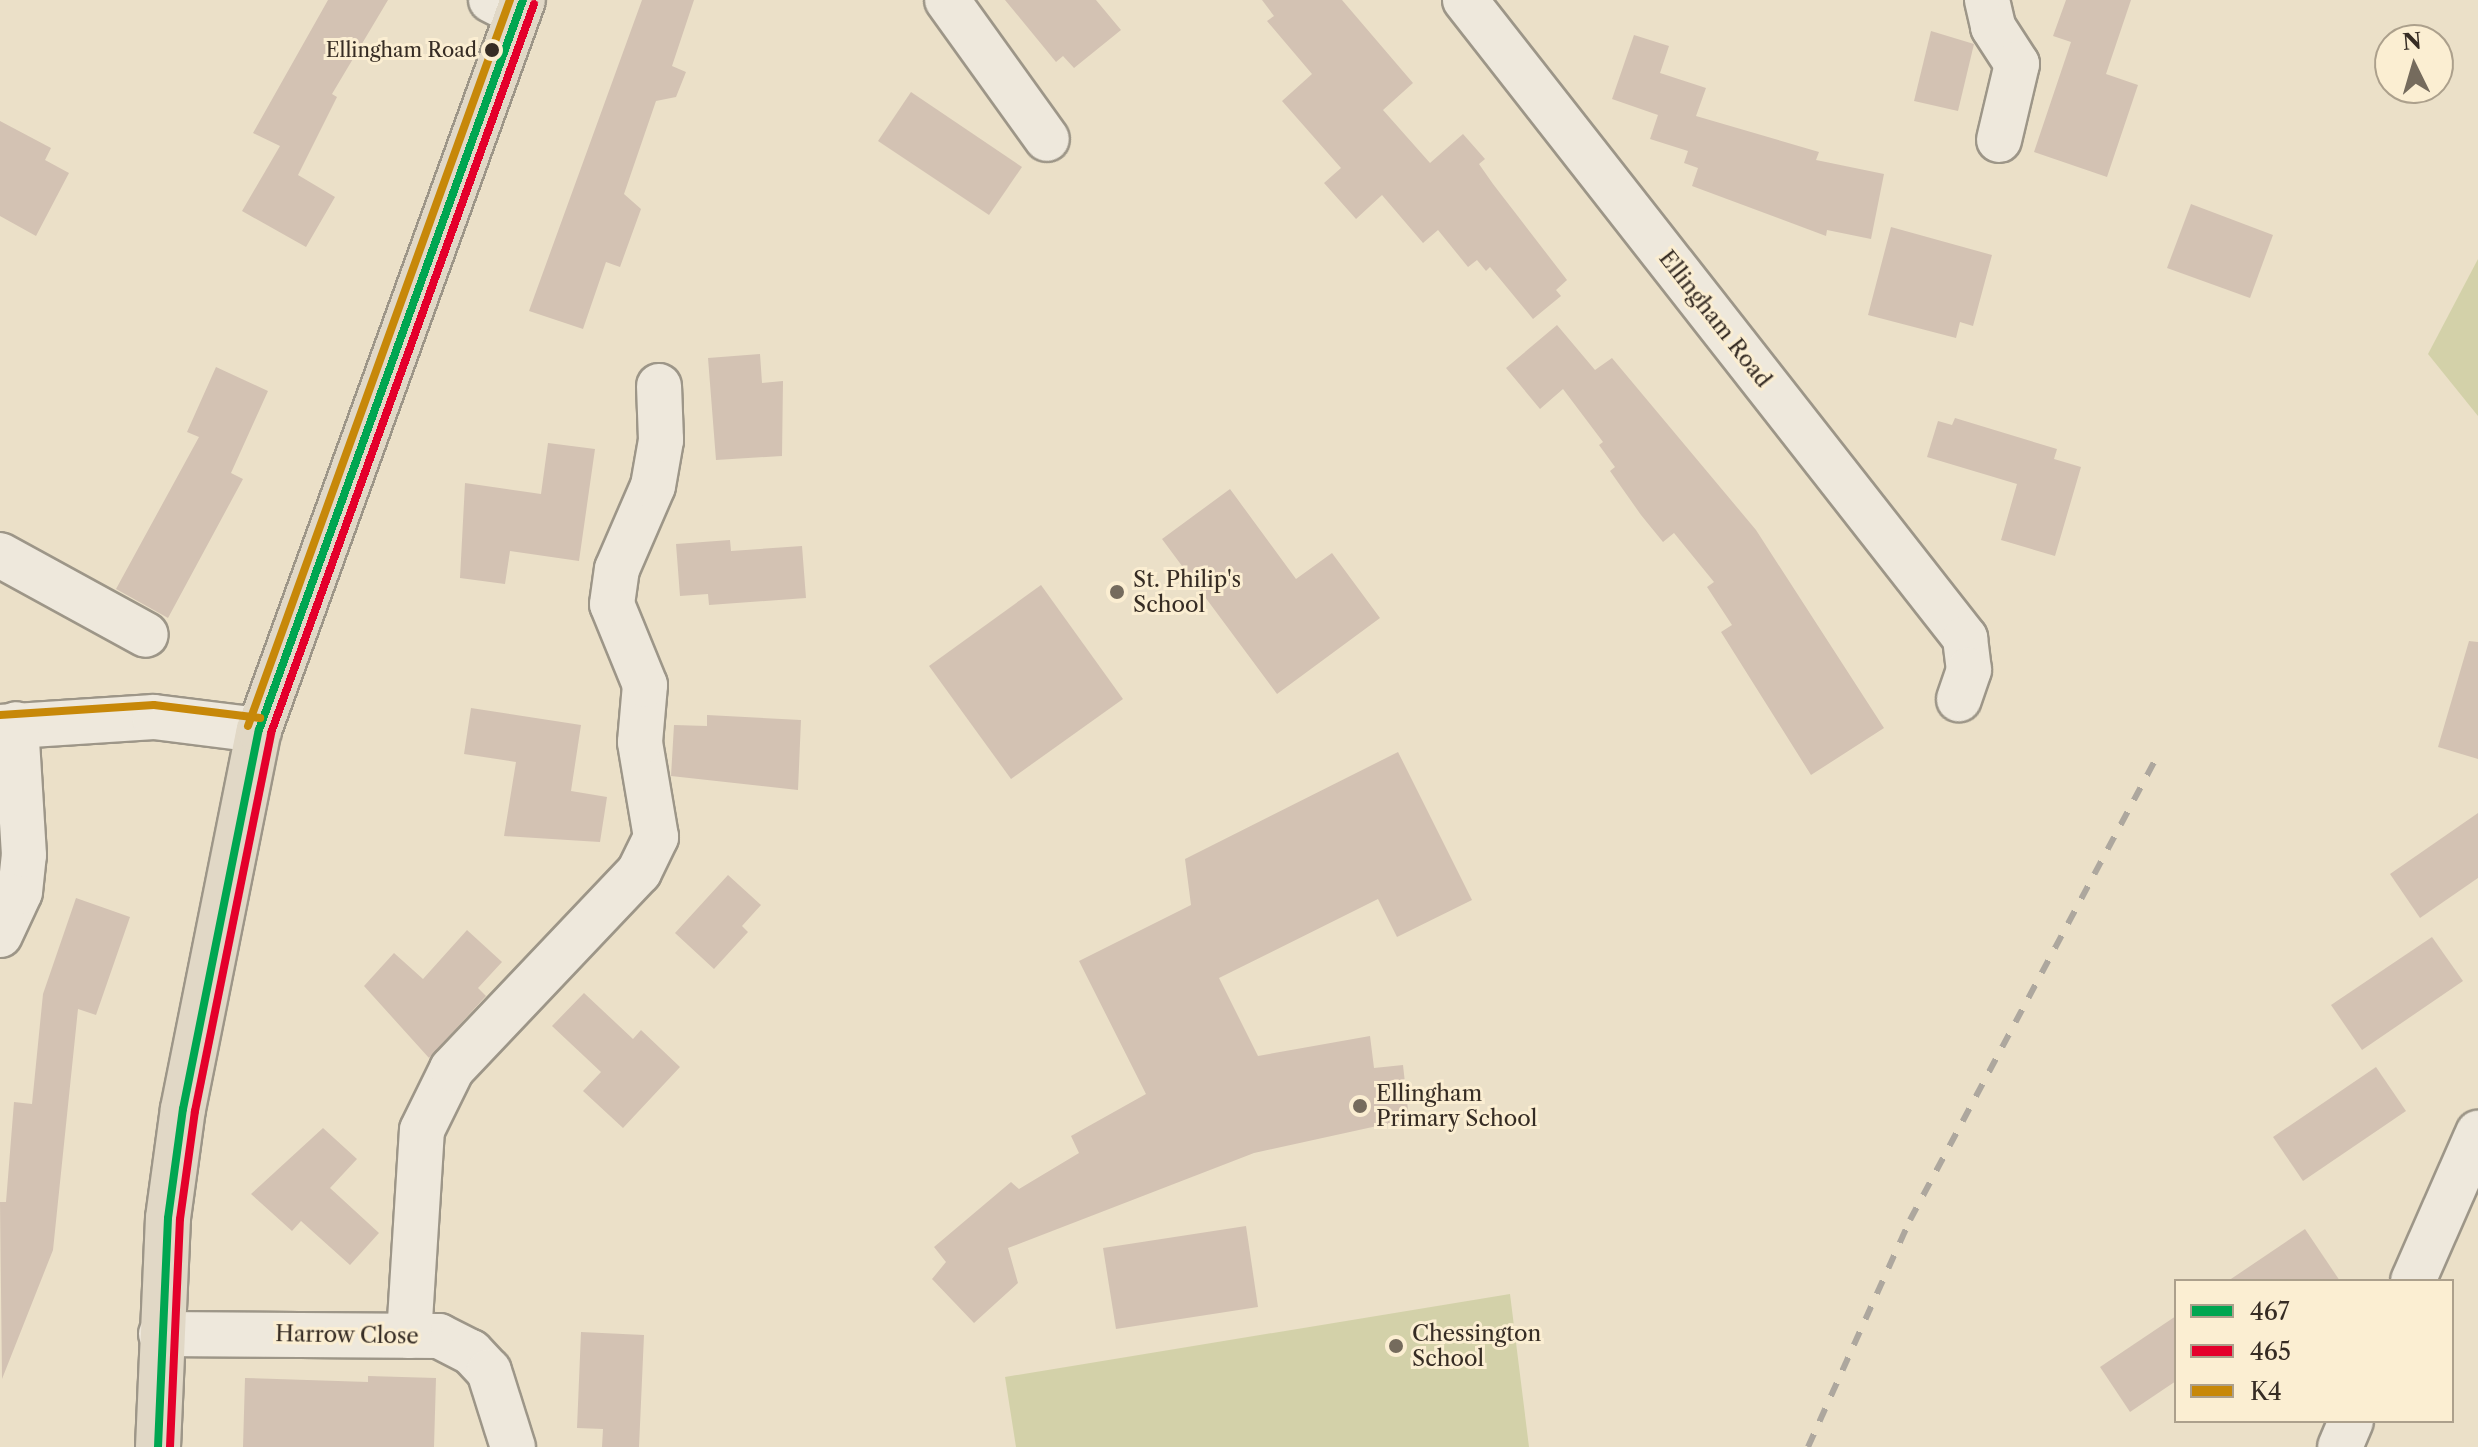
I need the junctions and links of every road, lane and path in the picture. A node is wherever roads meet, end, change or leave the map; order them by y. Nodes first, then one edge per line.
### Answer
1 (947, 0) edge
2 (1465, 0) edge
3 (1987, 0) edge
4 (511, 5) edge
5 (1047, 139) dead end
6 (1999, 140) dead end
7 (659, 386) dead end
8 (0, 555) edge
9 (146, 635) dead end
10 (1959, 699) dead end
11 (8, 726) edge
12 (259, 730) junction
13 (0, 935) edge
14 (2478, 1133) edge
15 (2414, 1279) edge
16 (161, 1334) junction
17 (409, 1336) junction
18 (2350, 1423) edge
19 (158, 1447) edge
20 (513, 1447) edge
21 (2340, 1447) edge

1 - 5 street
2 - 10 street, Ellingham Road
3 - 6 street
4 - 12 highway
7 - 17 street
8 - 9 street
11 - 12 street
11 - 13 street
12 - 16 highway
14 - 15 street
16 - 17 street, Harrow Close
16 - 19 highway
17 - 20 street, Harrow Close
18 - 21 street

